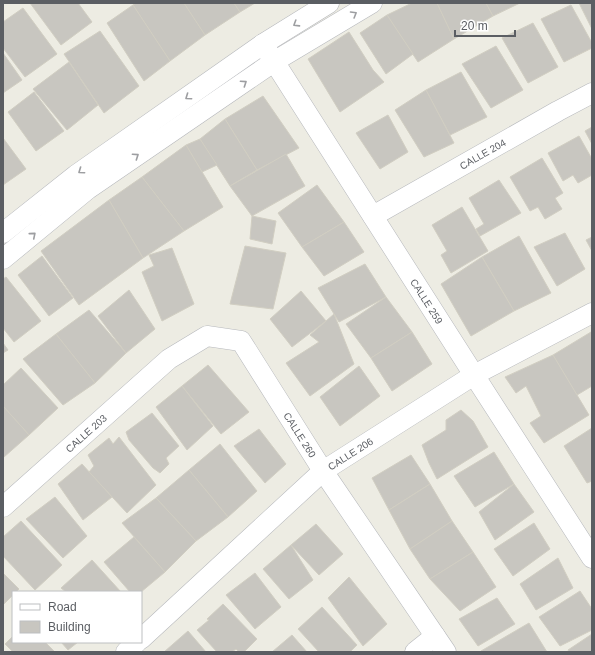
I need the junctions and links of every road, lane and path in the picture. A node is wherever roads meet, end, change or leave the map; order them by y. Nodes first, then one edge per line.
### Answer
1 (329, 3) edge
2 (372, 3) edge
3 (264, 44) junction
4 (275, 61) junction
5 (592, 93) edge
6 (373, 216) junction
7 (3, 233) edge
8 (3, 259) edge
9 (592, 313) edge
10 (168, 359) joint
11 (474, 376) junction
12 (323, 471) junction
13 (3, 507) edge
14 (588, 545) edge
15 (435, 636) junction
16 (142, 638) edge
17 (136, 643) edge
18 (126, 652) edge
19 (415, 652) edge
20 (446, 652) edge

1 -> 3 street
4 -> 2 street
3 - 4 street, CALLE 259
3 -> 7 street
4 - 6 street, CALLE 259
8 -> 4 street
5 - 6 street, CALLE 204
6 - 11 street, CALLE 259
9 - 11 street, CALLE 206
10 - 12 street, CALLE 260
10 - 13 street, CALLE 203
11 - 12 street, CALLE 206
11 - 14 street, CALLE 259
12 - 15 street, CALLE 260
12 - 16 street, CALLE 206
15 - 19 street
15 - 20 street, CALLE 260
17 - 18 street

